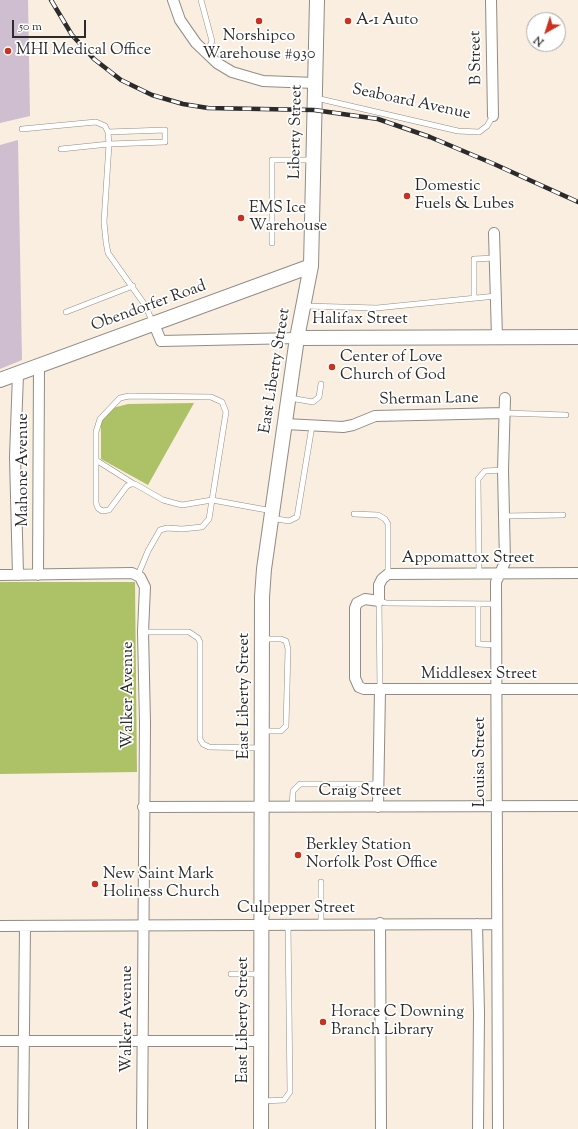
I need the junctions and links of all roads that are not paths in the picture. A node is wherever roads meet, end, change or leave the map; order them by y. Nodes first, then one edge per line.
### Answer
1 (173, 0) edge
2 (201, 0) edge
3 (317, 0) edge
4 (491, 0) edge
5 (207, 54) junction
6 (315, 83) junction
7 (314, 98) junction
8 (493, 116) joint
9 (22, 130) dead end
10 (108, 132) junction
11 (109, 144) junction
12 (61, 149) dead end
13 (313, 160) junction
14 (494, 233) dead end
15 (272, 243) dead end
16 (495, 258) junction
17 (311, 266) junction
18 (133, 286) junction
19 (496, 296) junction
20 (474, 298) junction
21 (303, 306) junction
22 (66, 312) dead end
23 (154, 324) junction
24 (497, 337) junction
25 (578, 337) edge
26 (297, 338) junction
27 (39, 366) junction
28 (18, 374) junction
29 (0, 380) edge
30 (321, 384) dead end
31 (289, 398) junction
32 (505, 398) dead end
33 (504, 413) junction
34 (566, 415) dead end
35 (285, 424) junction
36 (312, 426) junction
37 (96, 457) junction
38 (503, 470) junction
39 (135, 484) junction
40 (212, 500) junction
41 (354, 514) dead end
42 (272, 515) junction
43 (563, 515) dead end
44 (504, 516) junction
45 (479, 573) junction
46 (500, 573) junction
47 (578, 573) edge
48 (38, 574) junction
49 (388, 574) junction
50 (0, 575) edge
51 (18, 575) junction
52 (138, 575) junction
53 (379, 601) junction
54 (478, 604) junction
55 (496, 604) junction
56 (143, 632) junction
57 (262, 639) junction
58 (496, 645) junction
59 (578, 689) edge
60 (380, 690) junction
61 (496, 690) junction
62 (262, 731) junction
63 (262, 748) junction
64 (379, 784) junction
65 (578, 806) edge
66 (143, 807) junction
67 (292, 807) junction
68 (378, 807) junction
69 (496, 807) junction
70 (262, 808) junction
71 (321, 882) dead end
72 (380, 923) junction
73 (144, 924) junction
74 (261, 924) junction
75 (288, 924) junction
76 (321, 924) junction
77 (477, 924) junction
78 (497, 924) junction
79 (0, 926) edge
80 (25, 926) junction
81 (231, 974) dead end
82 (260, 974) junction
83 (479, 1036) junction
84 (498, 1037) junction
85 (0, 1041) edge
86 (25, 1041) junction
87 (143, 1041) junction
88 (261, 1041) junction
89 (262, 1101) junction
90 (23, 1129) edge
91 (142, 1129) edge
92 (261, 1129) edge
93 (380, 1129) edge
94 (478, 1129) edge
95 (498, 1129) edge

1 - 5 street
2 - 5 lane
3 - 6 main road, Liberty Street
4 - 8 street, B Street
5 - 6 street
6 - 7 main road, Liberty Street
7 - 8 lane, Seaboard Avenue
7 - 13 main road, Liberty Street
9 - 10 lane
10 - 11 lane
10 - 11 lane
11 - 12 lane
11 - 18 lane
13 - 15 lane
13 - 17 main road, Liberty Street
14 - 16 street
16 - 19 street
16 - 20 lane
17 - 21 main road, East Liberty Street
17 - 23 main road, Obendorfer Road
18 - 22 lane
18 - 23 lane
19 - 20 lane
19 - 24 street
20 - 21 lane
21 - 26 main road, East Liberty Street
23 - 26 street, Halifax Street
23 - 27 main road, Obendorfer Road
24 - 25 main road, Halifax Street
24 - 26 main road, Halifax Street
26 - 31 main road, East Liberty Street
27 - 28 main road, Obendorfer Road
27 - 48 street, Mahone Avenue
28 - 29 main road, Obendorfer Road
28 - 51 street, Mahone Avenue
30 - 31 lane
31 - 35 main road, East Liberty Street
32 - 33 street, Louisa Street
33 - 34 lane
33 - 36 street, Sherman Lane
33 - 38 street, Louisa Street
35 - 36 street, Sherman Lane
35 - 42 main road, East Liberty Street
36 - 42 lane
37 - 39 lane
37 - 39 lane
37 - 40 lane
38 - 44 street, Louisa Street
38 - 45 lane
39 - 40 lane
40 - 42 lane
40 - 52 lane
41 - 49 lane
42 - 57 main road, East Liberty Street
43 - 44 lane
44 - 46 street, Louisa Street
45 - 46 street, Appomattox Street
45 - 49 street, Appomattox Street
46 - 47 street, Appomattox Street
46 - 55 street, Louisa Street
48 - 51 street
48 - 52 street
49 - 53 street, Appomattox Street
50 - 51 street
52 - 56 street, Walker Avenue
53 - 54 lane
53 - 60 lane
53 - 60 street, Middlesex Street
54 - 55 lane
54 - 58 lane
55 - 58 street, Louisa Street
56 - 63 lane
56 - 66 street, Walker Avenue
57 - 62 main road, East Liberty Street
57 - 62 lane
58 - 61 street, Louisa Street
59 - 61 street, Middlesex Street
60 - 61 street, Middlesex Street
60 - 64 street
61 - 69 street, Louisa Street
62 - 63 main road, East Liberty Street
63 - 70 main road, East Liberty Street
64 - 67 lane
64 - 68 street
65 - 69 street, Craig Street
66 - 70 street, Craig Street
66 - 73 street, Walker Avenue
67 - 68 street, Craig Street
67 - 70 street, Craig Street
68 - 69 street, Craig Street
69 - 78 street, Louisa Street
70 - 74 main road, East Liberty Street
71 - 76 lane
72 - 76 street, Culpepper Street
72 - 77 street, Culpepper Street
72 - 93 street
73 - 74 street, Culpepper Street
73 - 80 street, Culpepper Street
73 - 87 street, Walker Avenue
74 - 75 street, Culpepper Street
74 - 82 main road, East Liberty Street
75 - 76 street, Culpepper Street
75 - 89 lane
77 - 78 street, Culpepper Street
77 - 83 street
78 - 84 street, Louisa Street
79 - 80 street, Culpepper Street
80 - 86 street
81 - 82 lane
82 - 88 main road, East Liberty Street
83 - 84 street
83 - 94 street
84 - 95 street, Louisa Street
85 - 86 street
86 - 87 street
86 - 90 street
87 - 88 street
87 - 91 street, Walker Avenue
88 - 89 main road, East Liberty Street
89 - 92 main road, East Liberty Street

